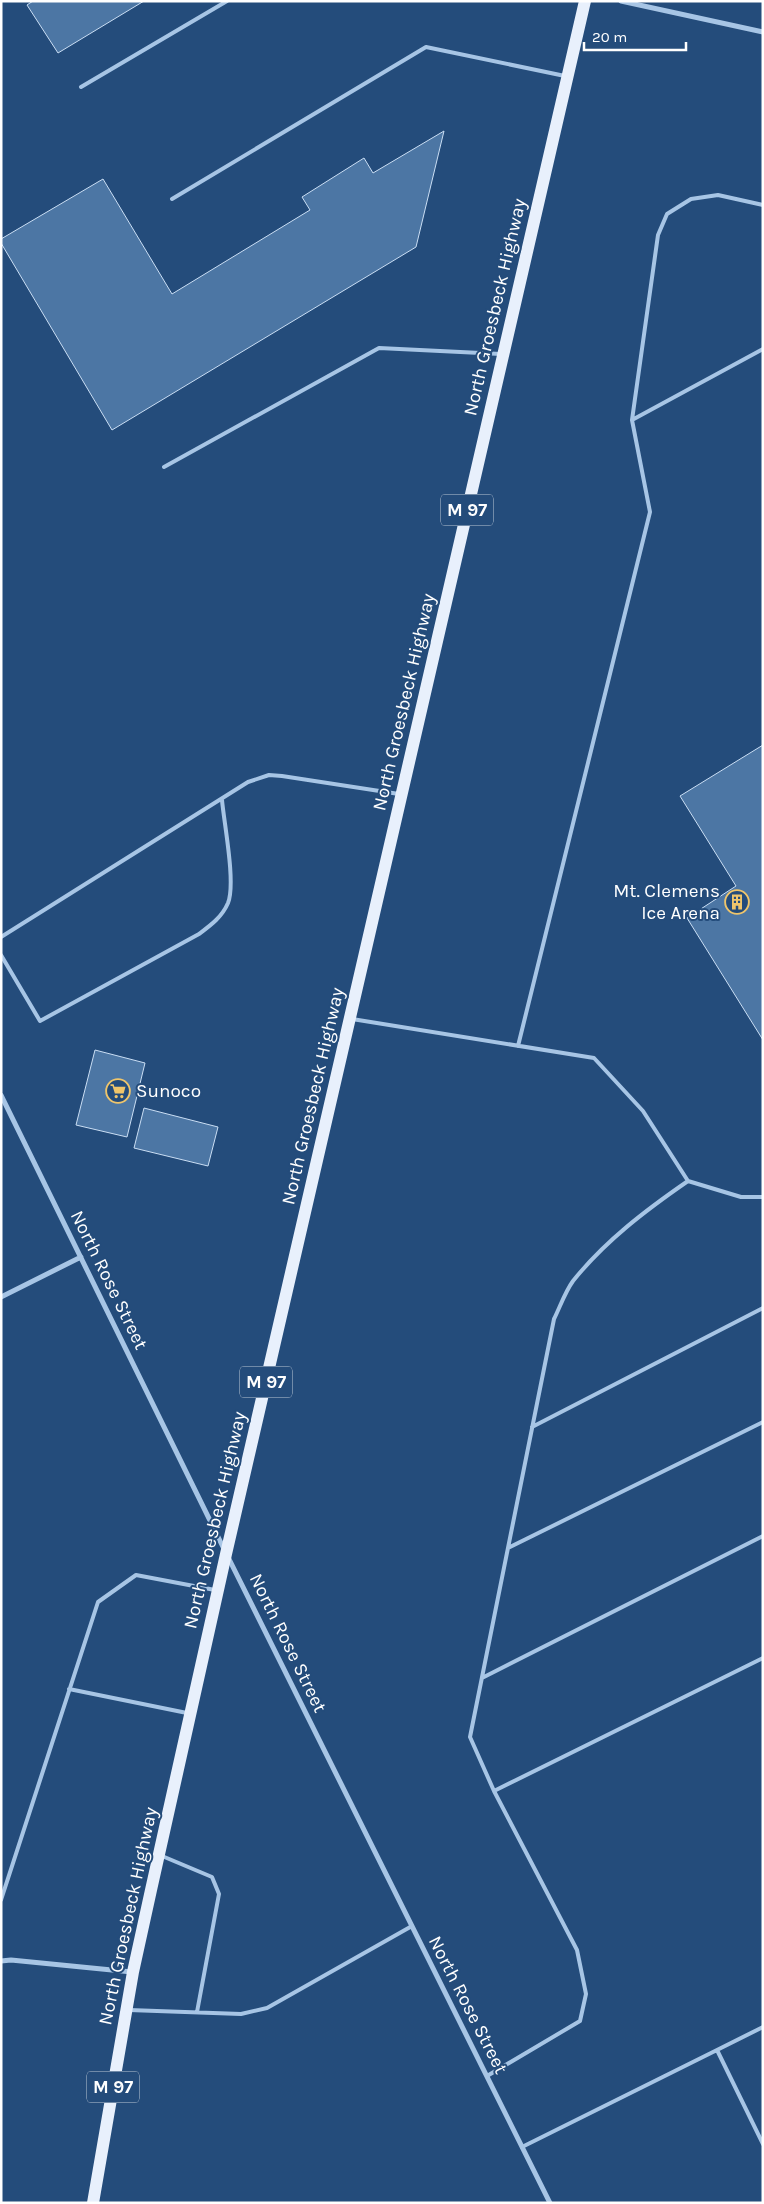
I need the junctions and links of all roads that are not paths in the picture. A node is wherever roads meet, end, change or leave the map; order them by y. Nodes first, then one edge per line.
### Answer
1 (227, 1) edge
2 (585, 1) edge
3 (620, 1) edge
4 (763, 32) edge
5 (568, 76) junction
6 (81, 87) dead end
7 (172, 199) dead end
8 (763, 205) edge
9 (763, 349) edge
10 (503, 354) junction
11 (632, 420) junction
12 (164, 467) dead end
13 (402, 794) junction
14 (222, 800) junction
15 (1, 937) edge
16 (1, 955) edge
17 (350, 1018) junction
18 (518, 1046) junction
19 (1, 1095) edge
20 (688, 1181) junction
21 (763, 1197) edge
22 (81, 1256) junction
23 (1, 1297) edge
24 (763, 1308) edge
25 (763, 1422) edge
26 (532, 1427) junction
27 (763, 1536) edge
28 (508, 1548) junction
29 (226, 1554) junction
30 (218, 1591) junction
31 (763, 1658) edge
32 (482, 1678) junction
33 (69, 1689) junction
34 (191, 1714) junction
35 (494, 1791) junction
36 (159, 1855) junction
37 (1, 1900) edge
38 (412, 1926) junction
39 (1, 1961) edge
40 (133, 1972) junction
41 (126, 2010) junction
42 (197, 2012) junction
43 (763, 2027) edge
44 (717, 2050) junction
45 (487, 2076) junction
46 (763, 2144) edge
47 (522, 2147) junction
48 (92, 2203) edge
49 (550, 2203) edge

1 - 6 lane
2 - 5 main road, North Groesbeck Highway / M 97
3 - 4 street
5 - 7 lane
5 - 10 main road, North Groesbeck Highway / M 97
8 - 11 lane
9 - 11 lane
10 - 12 lane
10 - 13 main road, North Groesbeck Highway / M 97
11 - 18 lane
13 - 14 lane
13 - 17 main road, North Groesbeck Highway / M 97
14 - 15 lane
14 - 16 lane
17 - 18 lane
17 - 29 main road, North Groesbeck Highway / M 97
18 - 20 lane
19 - 22 street, North Rose Street
20 - 21 lane
20 - 26 lane
22 - 23 street
22 - 29 street, North Rose Street
24 - 26 lane
25 - 28 lane
26 - 28 lane
27 - 32 lane
28 - 32 lane
29 - 30 main road, North Groesbeck Highway / M 97
29 - 38 street, North Rose Street
30 - 33 lane
30 - 34 main road, North Groesbeck Highway / M 97
31 - 35 lane
32 - 35 lane
33 - 34 lane
33 - 37 lane
34 - 36 main road, North Groesbeck Highway / M 97
35 - 45 lane
36 - 40 main road, North Groesbeck Highway / M 97
36 - 42 lane
38 - 42 lane
38 - 45 street, North Rose Street
39 - 40 street
40 - 41 main road, North Groesbeck Highway / M 97
41 - 42 lane
41 - 48 main road, North Groesbeck Highway / M 97
43 - 44 lane
44 - 46 lane
44 - 47 lane
45 - 47 street, North Rose Street
47 - 49 street, North Rose Street

